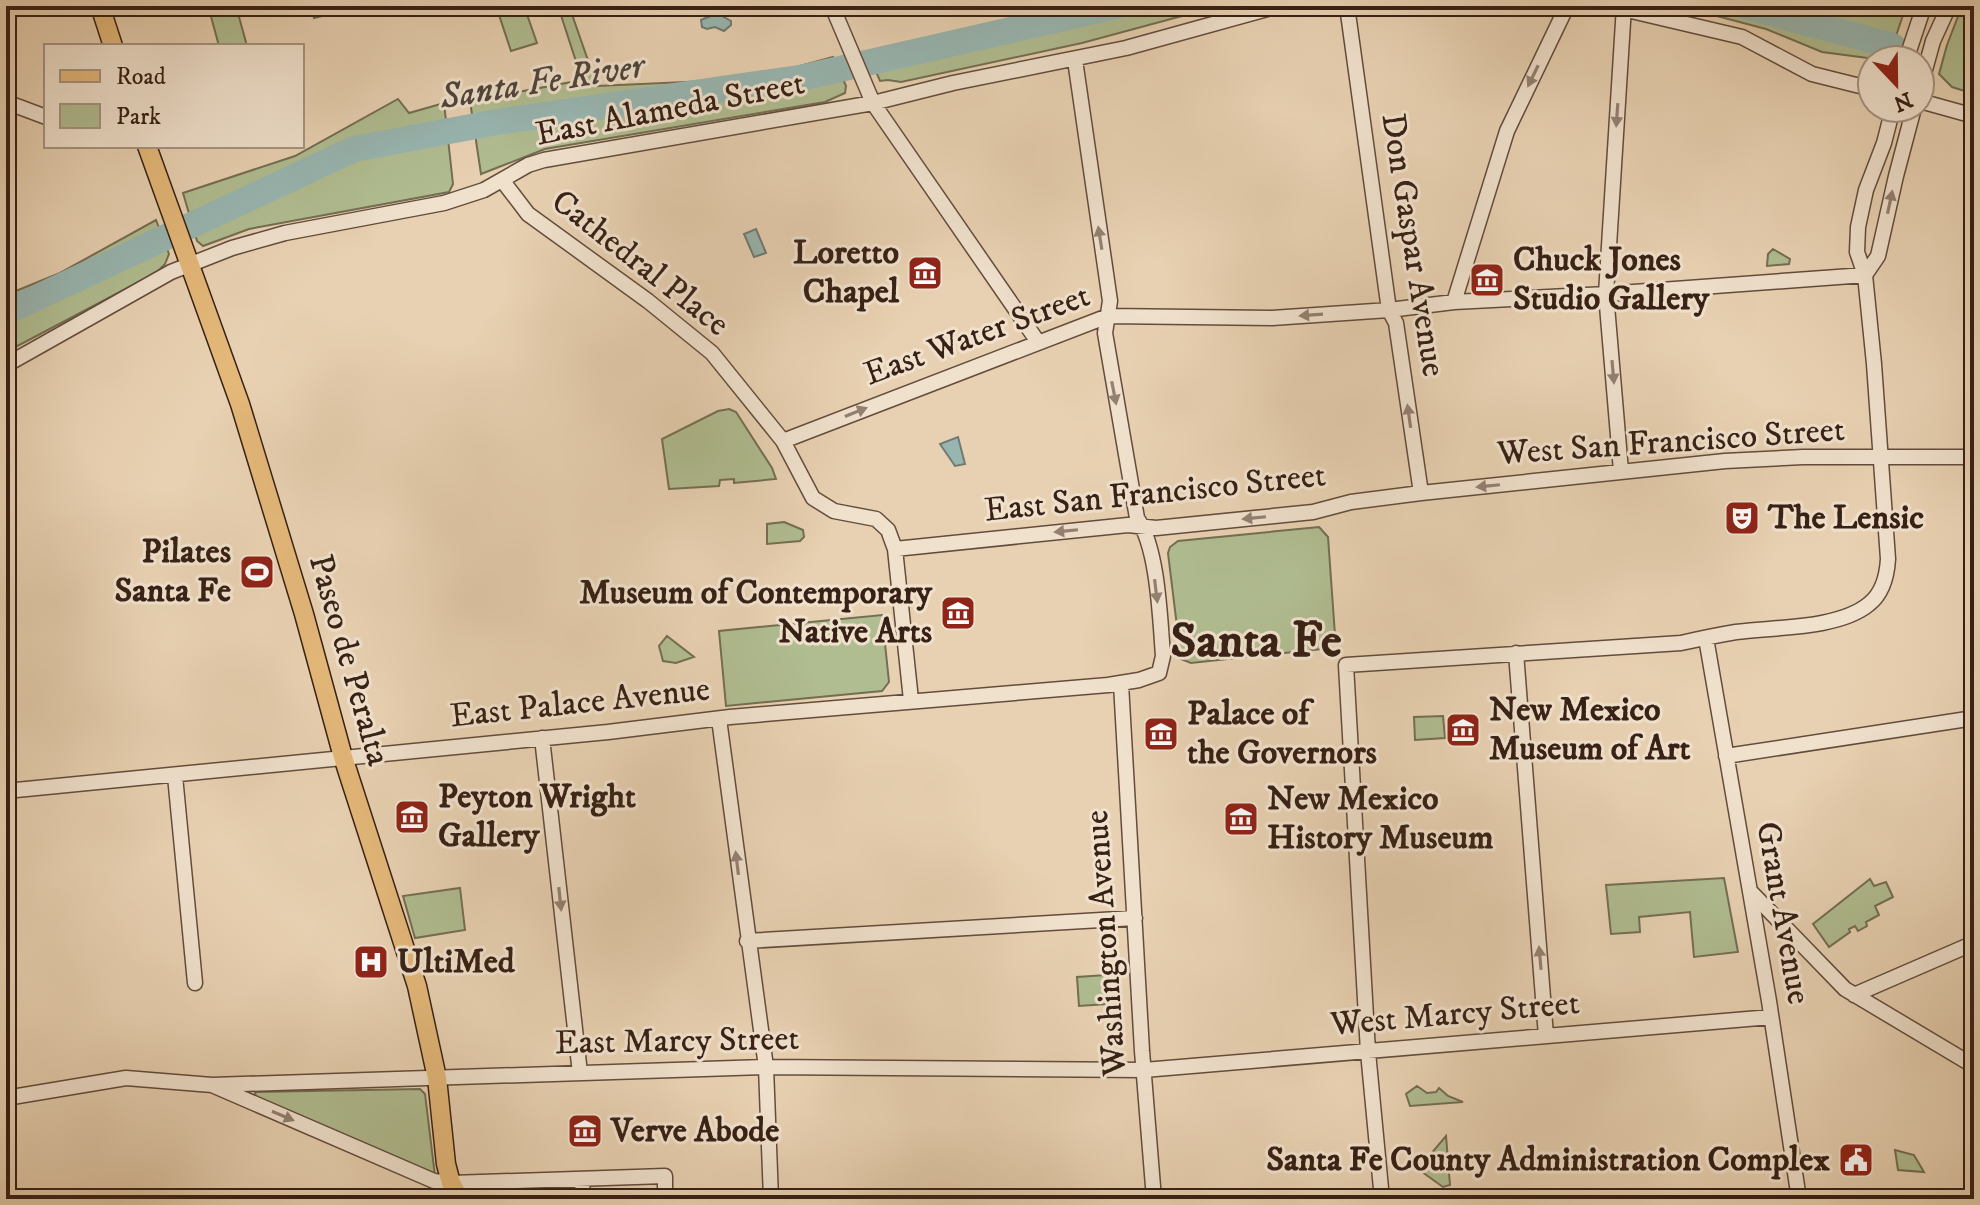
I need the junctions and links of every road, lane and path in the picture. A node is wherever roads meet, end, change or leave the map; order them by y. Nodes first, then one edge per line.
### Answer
1 (100, 6) edge
2 (832, 6) edge
3 (1278, 6) edge
4 (1347, 6) edge
5 (1567, 6) edge
6 (1924, 6) edge
7 (1949, 6) edge
8 (1619, 7) edge
9 (112, 44) edge
10 (1910, 44) edge
11 (1932, 44) edge
12 (1075, 60) junction
13 (1856, 85) edge
14 (6, 102) edge
15 (873, 103) junction
16 (1936, 105) edge
17 (44, 116) edge
18 (1974, 116) edge
19 (1889, 124) edge
20 (1910, 124) edge
21 (148, 148) edge
22 (502, 180) junction
23 (187, 257) junction
24 (1865, 275) junction
25 (1606, 294) junction
26 (1454, 302) junction
27 (1389, 310) junction
28 (1108, 316) junction
29 (1038, 342) junction
30 (6, 365) edge
31 (783, 441) junction
32 (1974, 457) edge
33 (1880, 459) junction
34 (1621, 471) junction
35 (1421, 493) junction
36 (1143, 526) junction
37 (895, 549) junction
38 (1706, 638) junction
39 (1516, 653) junction
40 (1121, 684) junction
41 (911, 700) junction
42 (1974, 718) edge
43 (719, 719) junction
44 (542, 738) junction
45 (1726, 756) junction
46 (343, 757) junction
47 (175, 776) junction
48 (6, 791) edge
49 (1750, 891) junction
50 (1135, 918) junction
51 (747, 941) junction
52 (1974, 943) edge
53 (195, 983) dead end
54 (1854, 995) junction
55 (1771, 1017) junction
56 (1546, 1036) junction
57 (1368, 1052) junction
58 (1974, 1066) edge
59 (766, 1067) junction
60 (1144, 1070) junction
61 (580, 1073) junction
62 (437, 1078) junction
63 (212, 1085) junction
64 (6, 1098) edge
65 (582, 1179) junction
66 (456, 1191) edge
67 (583, 1199) edge
68 (665, 1199) edge
69 (771, 1199) edge
70 (1154, 1199) edge
71 (1382, 1199) edge
72 (1799, 1199) edge

1 - 9 main road
2 - 15 street
3 - 12 street, East Alameda Street
4 - 27 street, Don Gaspar Avenue
5 -> 26 street
6 - 10 street
7 - 11 street
8 - 13 street
8 -> 25 street
12 - 15 street, East Alameda Street
28 -> 12 street
14 - 17 street
15 - 22 street, East Alameda Street
15 - 29 street
16 - 18 street
19 - 24 street
24 -> 20 street
21 - 23 main road, Paseo de Peralta
22 - 23 street, East Alameda Street
22 - 31 street, Cathedral Place
23 - 30 street, East Alameda Street
23 - 46 main road, Paseo de Peralta
24 - 25 street, East Water Street
24 - 33 street
25 - 26 street, East Water Street
25 -> 34 street
26 - 27 street, East Water Street
27 -> 28 street, East Water Street
35 -> 27 street, Don Gaspar Avenue
28 - 29 street, East Water Street
28 -> 36 street
31 -> 29 street, East Water Street
31 - 37 street, Cathedral Place
32 - 33 street, West San Francisco Street
33 - 34 street, West San Francisco Street
33 - 38 street
34 -> 35 street, West San Francisco Street
35 -> 36 street, East San Francisco Street
36 -> 37 street, East San Francisco Street
36 -> 40 street, East Palace Avenue
37 - 41 street
38 - 39 street
38 - 45 street, Grant Avenue
56 -> 39 street
39 - 57 street
40 - 41 street, East Palace Avenue
40 - 50 street, Washington Avenue
41 - 43 street, East Palace Avenue
42 - 45 street
43 - 44 street, East Palace Avenue
51 -> 43 street
44 - 46 street, East Palace Avenue
44 -> 61 street
45 - 49 street, Grant Avenue
46 - 47 street, East Palace Avenue
46 - 62 main road, Paseo de Peralta
47 - 48 street, East Palace Avenue
47 - 53 street
49 - 54 street
49 - 55 street, Grant Avenue
50 - 51 street
50 - 60 street, Washington Avenue
51 - 59 street
52 - 54 street
54 - 58 street
55 - 56 street, West Marcy Street
55 - 72 street, Grant Avenue
56 - 57 street, West Marcy Street
57 - 60 street, West Marcy Street
57 - 71 street
59 - 60 street, East Marcy Street
59 - 61 street, East Marcy Street
59 - 69 street
60 - 70 street, Washington Avenue
61 - 62 street, East Marcy Street
62 - 63 street, East Marcy Street
62 - 66 main road, Paseo de Peralta
63 - 64 street
63 -> 66 street
65 - 66 street
65 - 67 street
65 - 68 street

